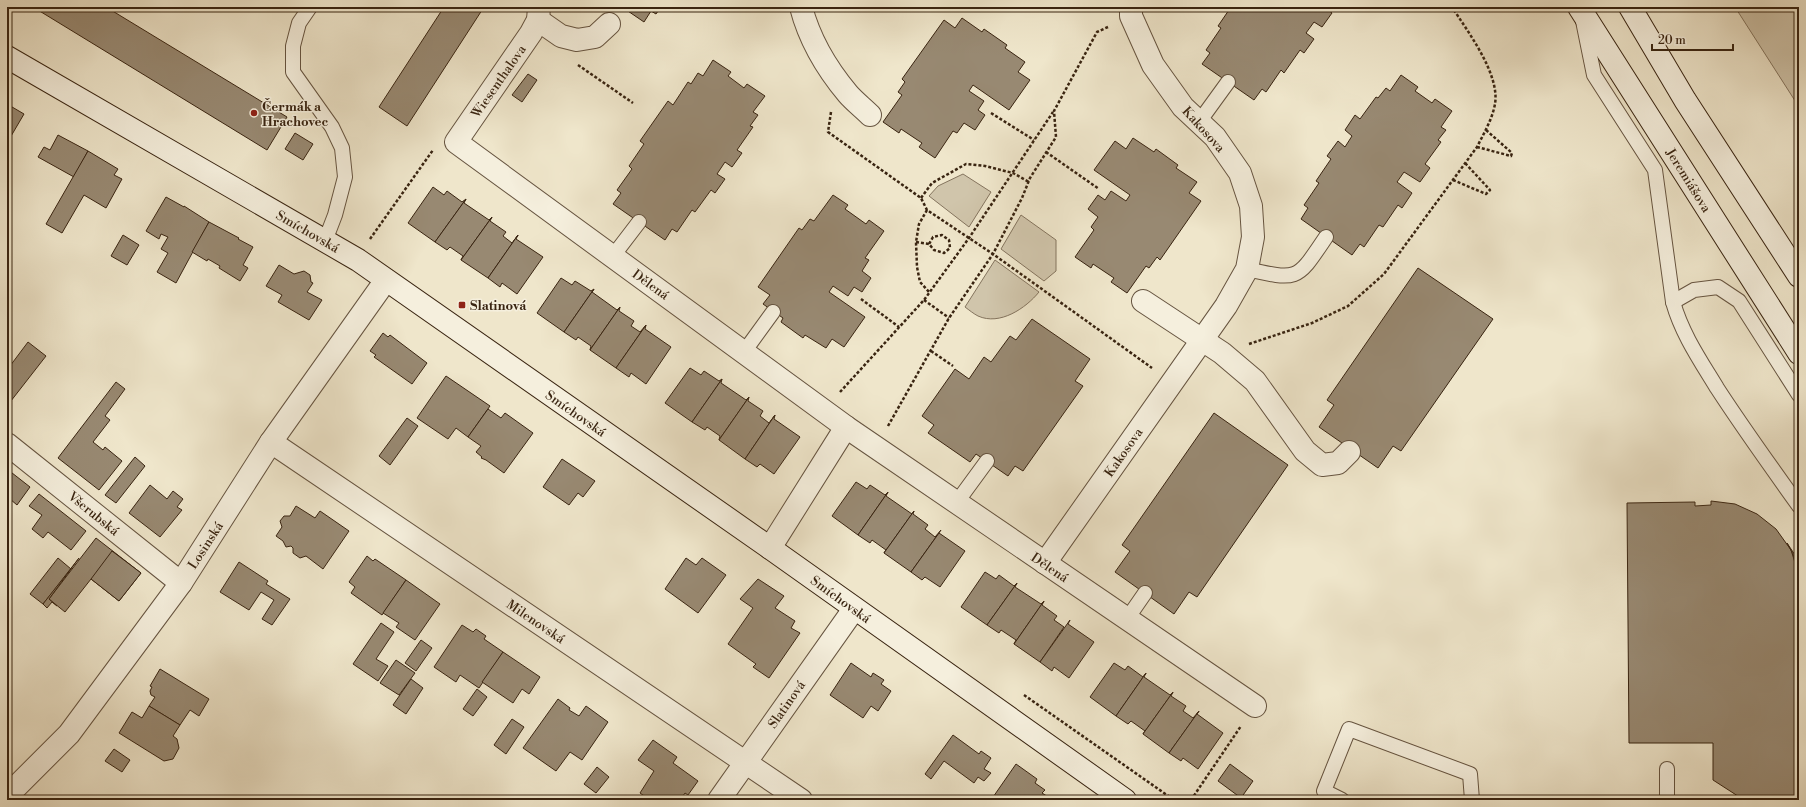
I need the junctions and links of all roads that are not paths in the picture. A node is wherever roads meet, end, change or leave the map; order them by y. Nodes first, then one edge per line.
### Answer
1 (310, 7) edge
2 (801, 7) edge
3 (1630, 7) edge
4 (1580, 9) edge
5 (1131, 11) edge
6 (539, 13) edge
7 (609, 24) dead end
8 (7, 58) edge
9 (1228, 82) dead end
10 (870, 115) dead end
11 (1199, 122) junction
12 (456, 142) joint
13 (639, 222) dead end
14 (1326, 237) dead end
15 (325, 240) junction
16 (613, 256) junction
17 (1247, 269) junction
18 (1799, 276) edge
19 (386, 280) junction
20 (1143, 301) dead end
21 (1673, 302) junction
22 (773, 312) dead end
23 (1202, 341) junction
24 (744, 352) junction
25 (1799, 353) edge
26 (1799, 395) edge
27 (846, 427) junction
28 (270, 442) junction
29 (7, 444) edge
30 (1349, 452) dead end
31 (987, 461) dead end
32 (957, 502) junction
33 (1799, 506) edge
34 (770, 548) junction
35 (1045, 563) junction
36 (181, 583) junction
37 (1145, 594) dead end
38 (854, 609) junction
39 (1127, 619) junction
40 (1255, 706) road end
41 (745, 761) junction
42 (1667, 769) dead end
43 (7, 796) edge
44 (719, 800) edge
45 (801, 800) edge
46 (1125, 800) edge
47 (1342, 800) edge
48 (1472, 800) edge
49 (1667, 800) edge

1 - 15 lane
2 - 10 street
3 - 18 street
4 - 21 lane
4 - 25 street, Jeremiášova
5 - 11 street, Kakosova
6 - 7 street, Wiesenthalova
6 - 12 street, Wiesenthalova
8 - 15 street, Smíchovská
9 - 11 lane
11 - 17 street, Kakosova
12 - 16 street, Dělená
13 - 16 lane
14 - 17 lane
15 - 19 street, Smíchovská
16 - 24 street, Dělená
17 - 23 street, Kakosova
19 - 28 street, Losinská
19 - 34 street, Smíchovská
20 - 23 street
21 - 26 lane
21 - 33 lane
22 - 24 lane
23 - 30 street
23 - 35 street, Kakosova
24 - 27 street, Dělená
27 - 32 street, Dělená
27 - 34 street
28 - 36 street, Losinská
28 - 41 street, Milenovská
29 - 36 street, Všerubská
31 - 32 lane
32 - 35 street, Dělená
34 - 38 street, Smíchovská
35 - 39 street, Dělená
36 - 43 street, Losinská
37 - 39 lane
38 - 41 street, Slatinová
38 - 46 street, Smíchovská
39 - 40 street, Dělená
41 - 44 street, Slatinová
41 - 45 street, Milenovská
42 - 49 lane
47 - 48 lane

